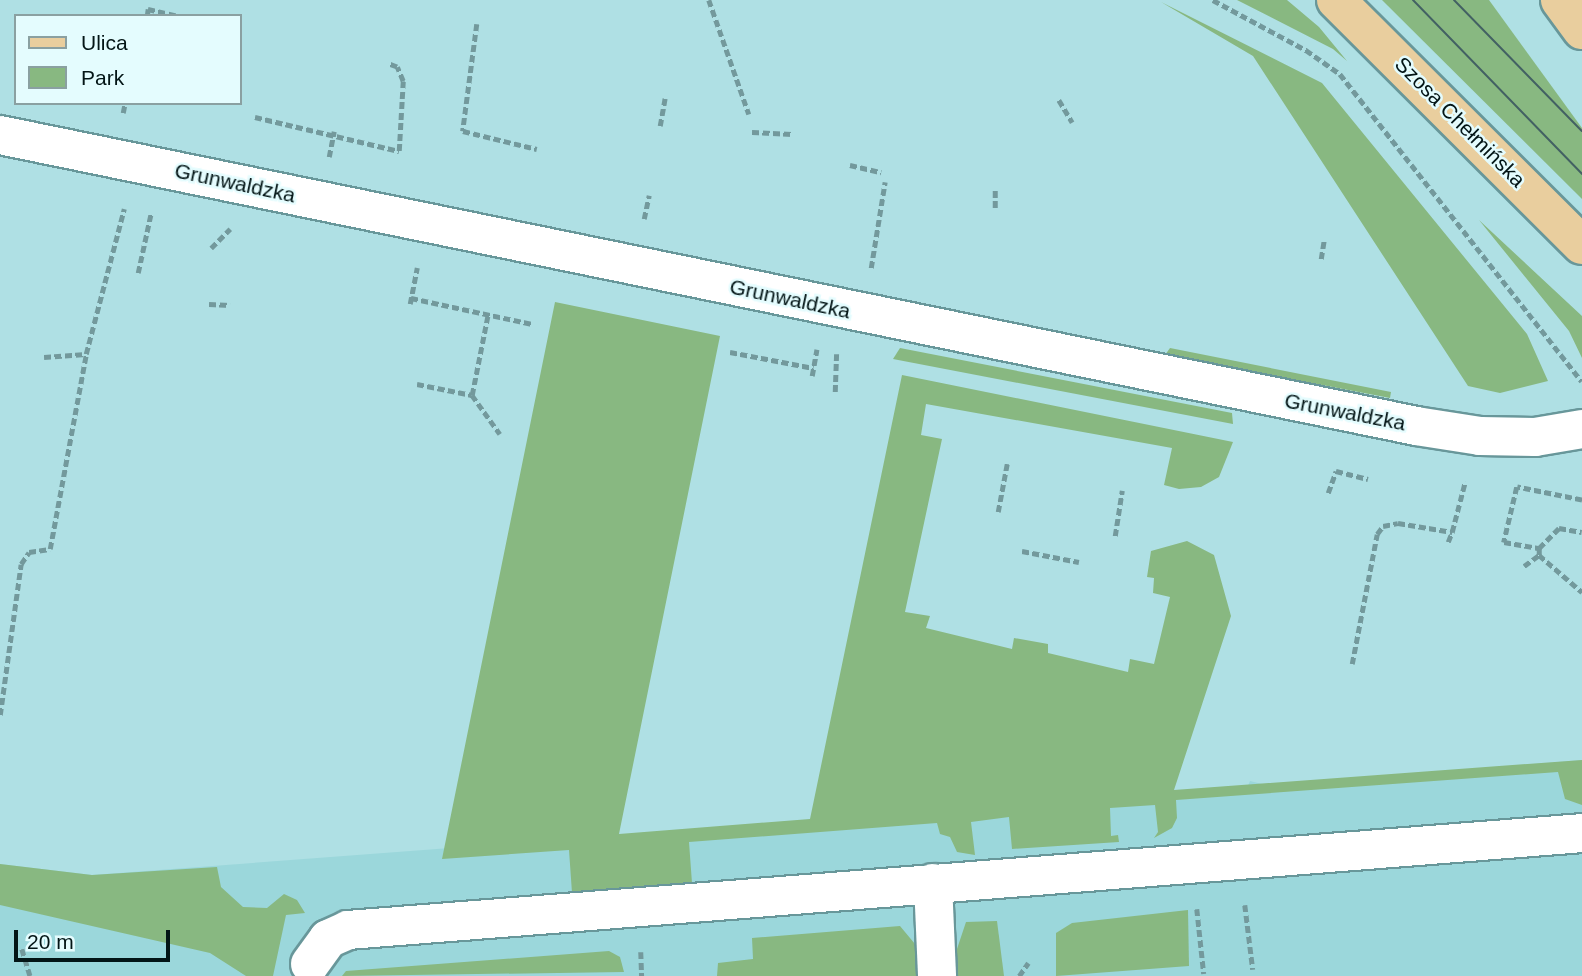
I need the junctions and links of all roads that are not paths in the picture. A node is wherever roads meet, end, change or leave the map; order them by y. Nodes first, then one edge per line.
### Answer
1 (1336, 0) edge
2 (1560, 0) edge
3 (1582, 30) edge
4 (0, 135) edge
5 (1582, 245) edge
6 (1582, 429) edge
7 (1582, 833) edge
8 (933, 883) junction
9 (310, 964) dead end
10 (937, 976) edge

1 - 5 main road, Szosa Chełmińska
2 - 3 main road
4 - 6 street, Grunwaldzka
7 - 8 street
8 - 9 street
8 - 10 street

